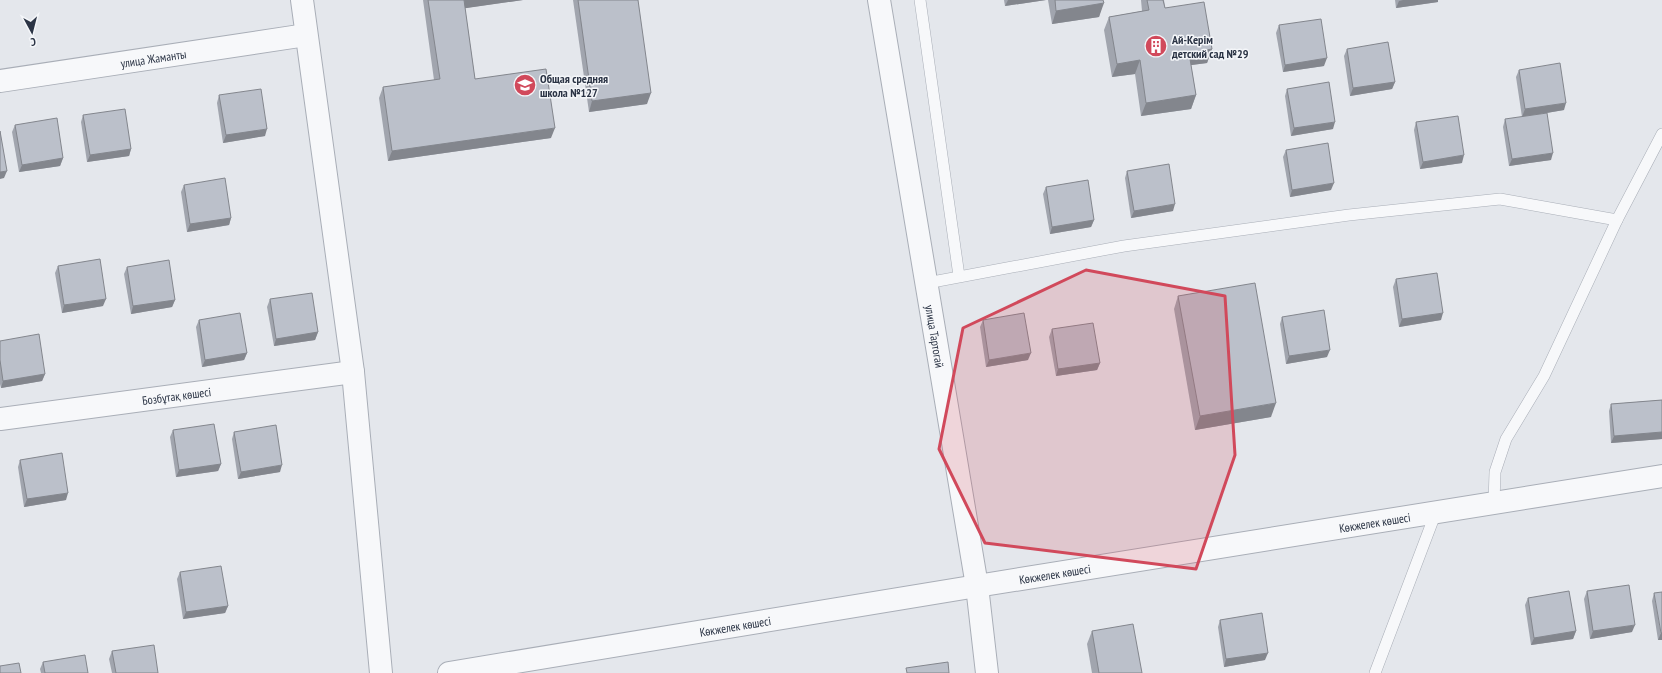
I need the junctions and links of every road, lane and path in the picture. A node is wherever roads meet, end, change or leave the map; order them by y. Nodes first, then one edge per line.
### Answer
1 (302, 0) edge
2 (879, 0) edge
3 (920, 0) edge
4 (306, 35) junction
5 (0, 81) edge
6 (1662, 134) edge
7 (1617, 220) junction
8 (959, 276) junction
9 (927, 283) junction
10 (353, 372) junction
11 (0, 419) edge
12 (1662, 476) edge
13 (1494, 503) junction
14 (1436, 512) junction
15 (977, 586) junction
16 (381, 673) edge
17 (449, 673) edge
18 (987, 673) edge
19 (1375, 673) edge

1 - 4 street
2 - 9 street, улица Тартогай
3 - 8 lane
4 - 5 street, улица Жаманты
4 - 10 street
6 - 7 lane
7 - 8 lane
7 - 13 lane
8 - 9 lane
9 - 15 street, улица Тартогай
10 - 11 street, Бозбұтақ көшесі
10 - 16 street
12 - 13 street, Көкжелек көшесі
13 - 14 street, Көкжелек көшесі
14 - 15 street, Көкжелек көшесі
14 - 19 lane
15 - 17 street, Көкжелек көшесі
15 - 18 street, улица Тартогай

